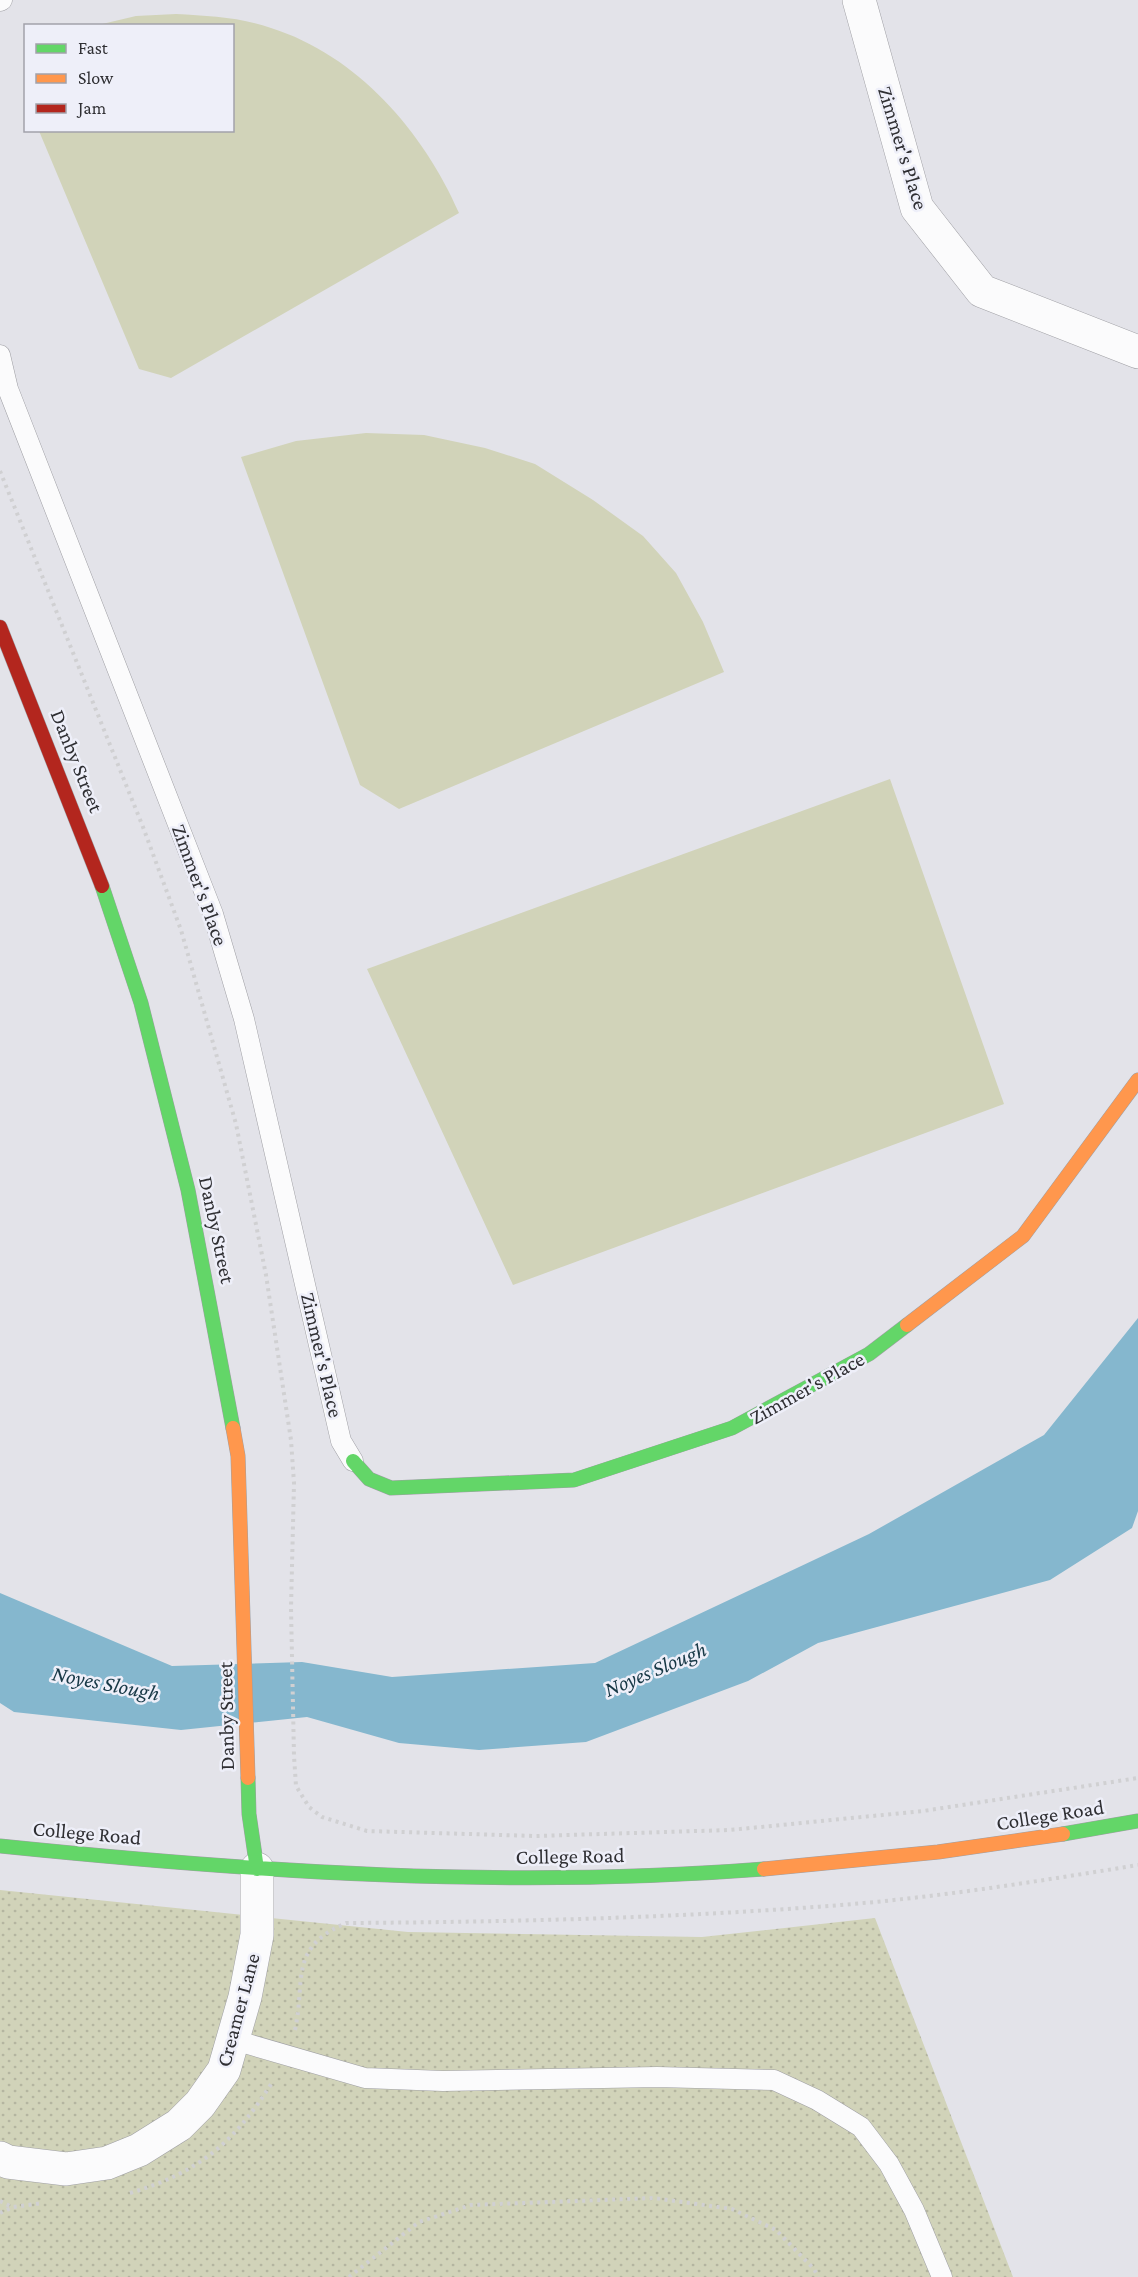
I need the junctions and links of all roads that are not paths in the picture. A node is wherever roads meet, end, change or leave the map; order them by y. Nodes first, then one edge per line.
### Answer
1 (859, 0) edge
2 (1138, 352) edge
3 (0, 356) edge
4 (0, 627) edge
5 (1138, 1080) edge
6 (353, 1461) joint
7 (1138, 1821) edge
8 (0, 1846) edge
9 (257, 1869) junction
10 (234, 2040) junction
11 (0, 2158) edge
12 (942, 2277) edge

1 - 2 street, Zimmer's Place
3 - 6 lane, Zimmer's Place
4 - 9 street, Danby Street
5 - 6 street, Zimmer's Place
7 - 9 street, College Road
8 - 9 street, College Road
9 - 10 street, Creamer Lane
10 - 11 street, Creamer Lane
10 - 12 lane

